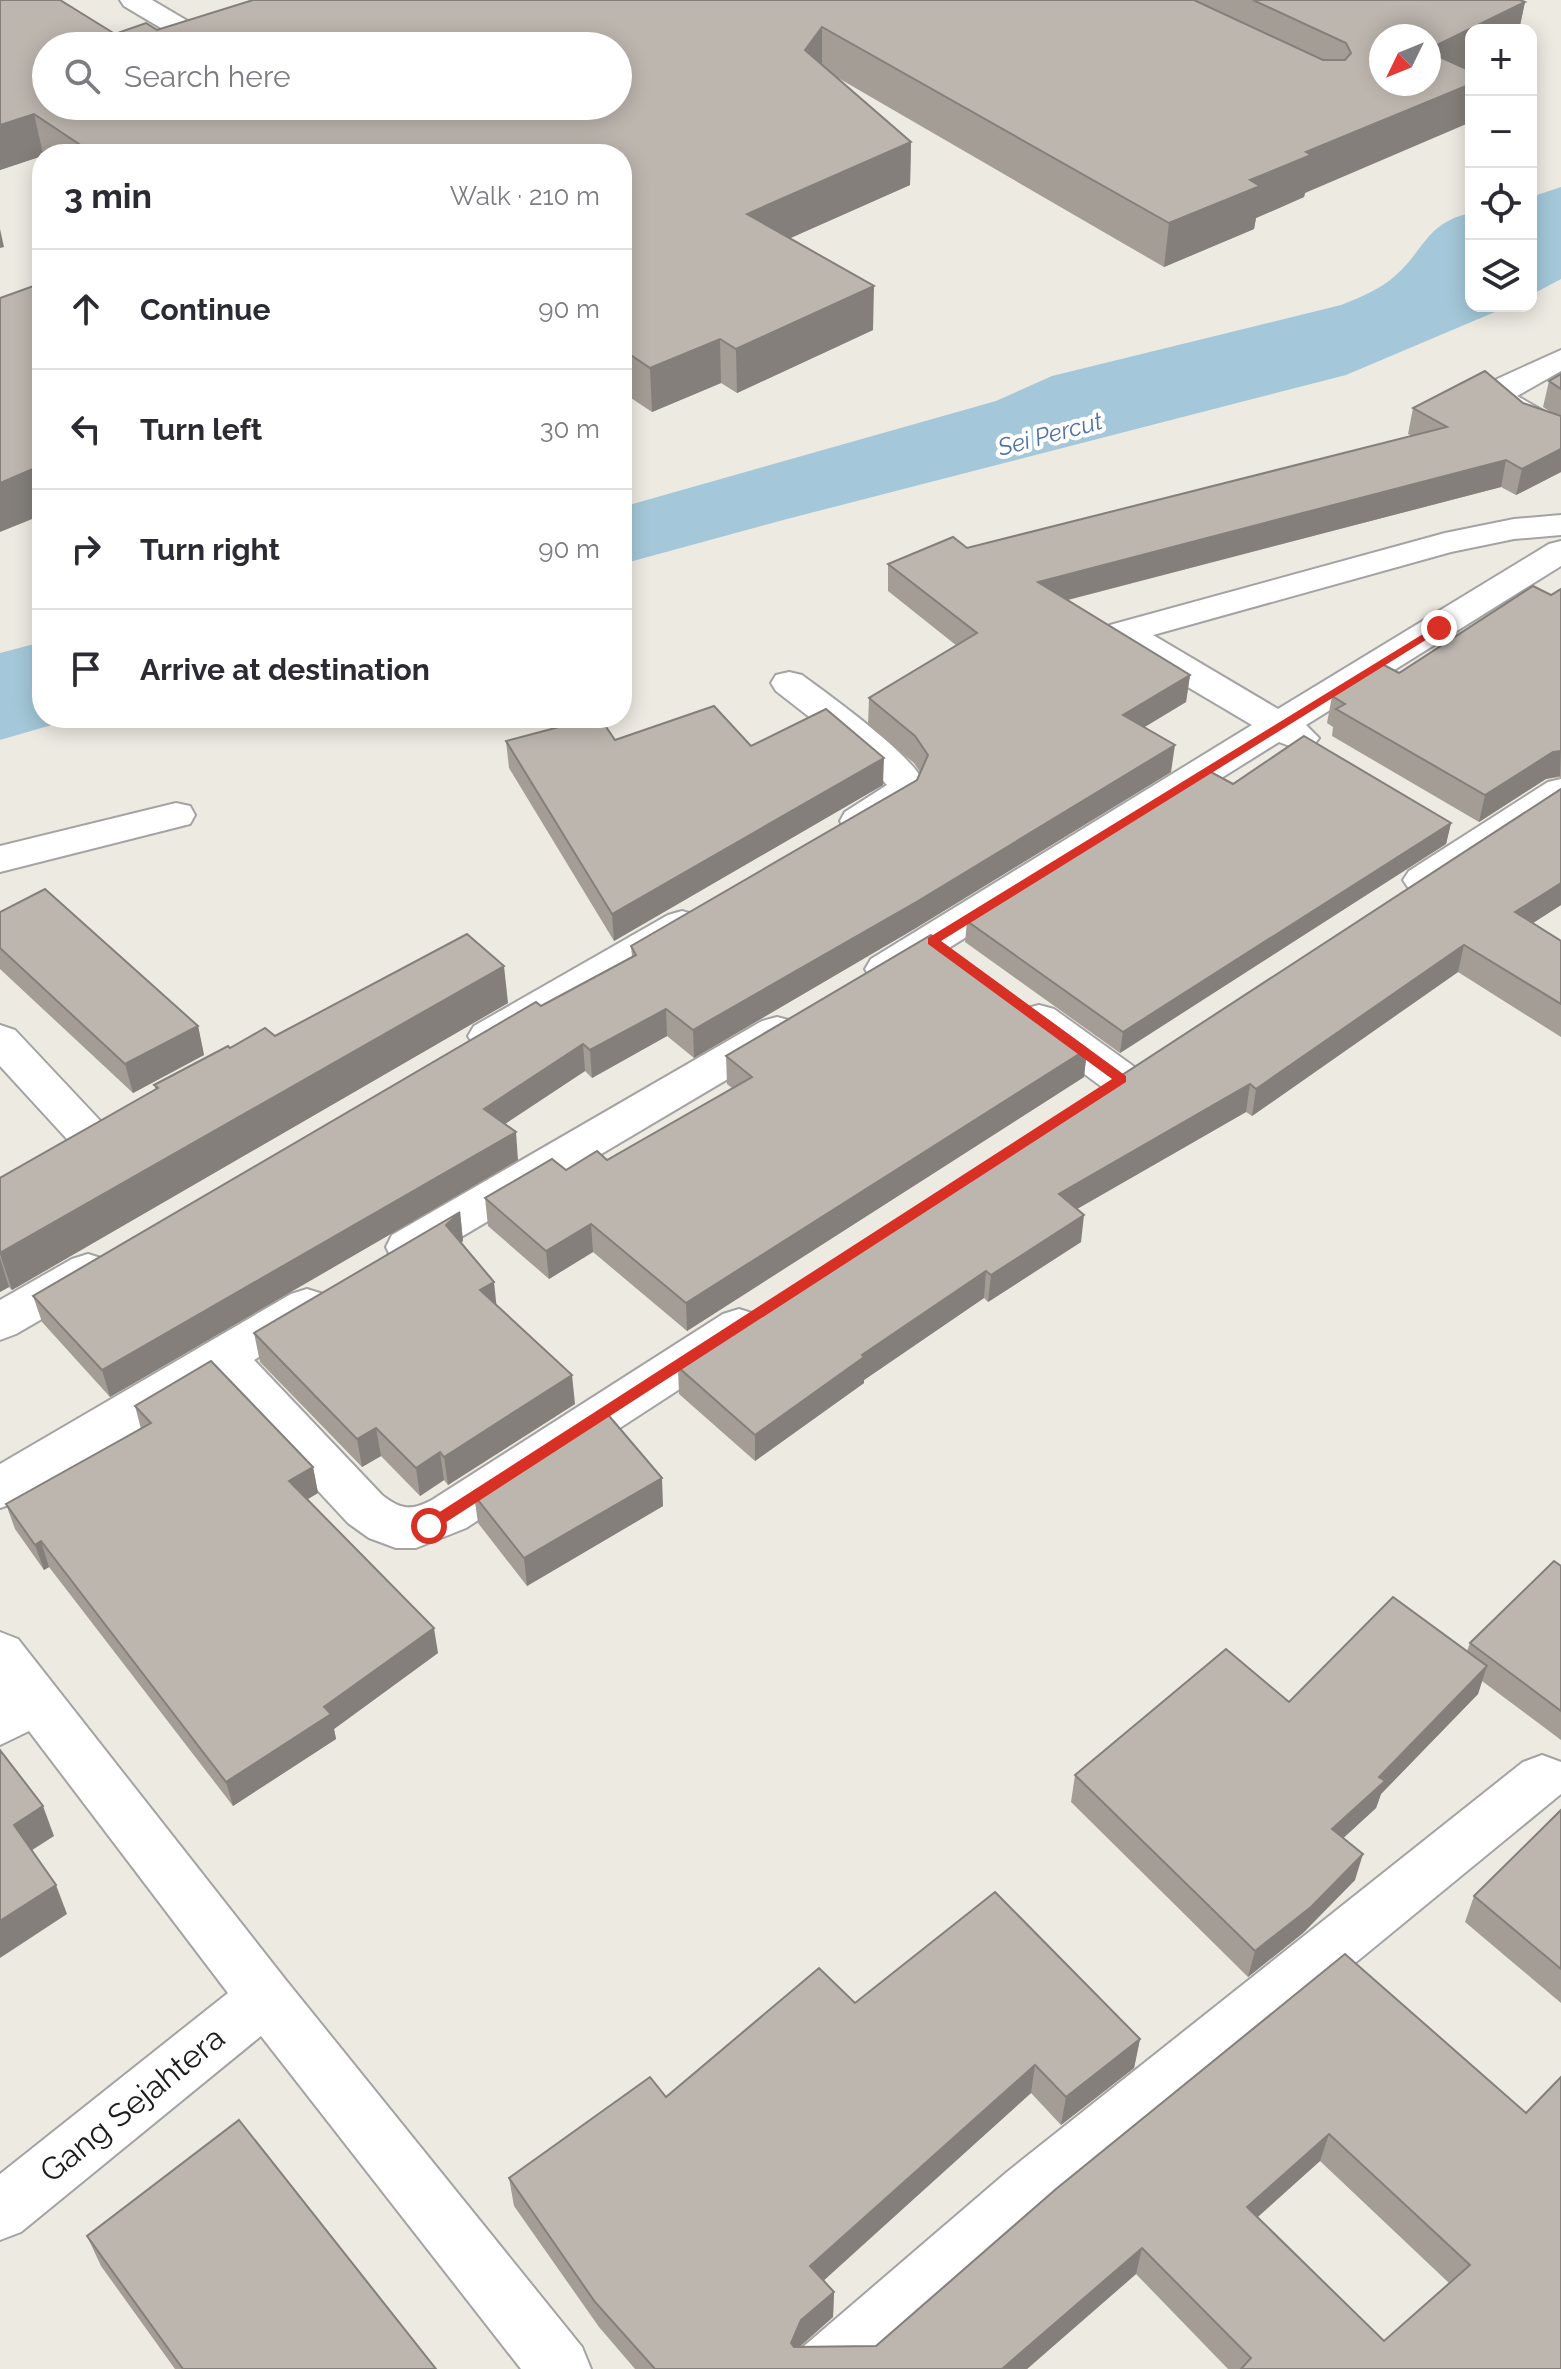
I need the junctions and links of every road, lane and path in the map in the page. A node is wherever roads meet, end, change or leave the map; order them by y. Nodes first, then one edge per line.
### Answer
1 (133, 0) edge
2 (180, 32) edge
3 (1561, 359) edge
4 (1561, 433) edge
5 (1561, 525) edge
6 (1561, 551) edge
7 (789, 683) dead end
8 (1280, 726) junction
9 (1333, 757) edge
10 (1561, 791) edge
11 (176, 815) dead end
12 (824, 841) edge
13 (0, 859) edge
14 (1386, 904) edge
15 (714, 905) edge
16 (932, 941) junction
17 (970, 969) edge
18 (850, 989) edge
19 (1008, 996) edge
20 (809, 1013) edge
21 (0, 1040) edge
22 (1161, 1053) edge
23 (454, 1056) edge
24 (1121, 1079) junction
25 (1082, 1105) edge
26 (53, 1159) edge
27 (120, 1252) edge
28 (779, 1301) edge
29 (0, 1322) edge
30 (221, 1356) junction
31 (0, 1488) edge
32 (0, 1654) edge
33 (17, 1711) edge
34 (1542, 1778) dead end
35 (265, 1998) junction
36 (0, 2211) edge
37 (560, 2369) edge
38 (825, 2369) edge

1 - 2 street
3 - 4 street
5 - 8 street
6 - 8 street
7 - 12 street
8 - 9 street
8 - 16 street
10 - 14 street
11 - 13 street
15 - 23 street
16 - 17 street
16 - 18 street
19 - 24 street
20 - 30 street
21 - 26 street
22 - 24 street
24 - 25 street
27 - 29 street
28 - 30 street
30 - 31 street
32 - 33 street
33 - 35 street
34 - 38 street
35 - 36 street, Gang Sejahtera
35 - 37 street

